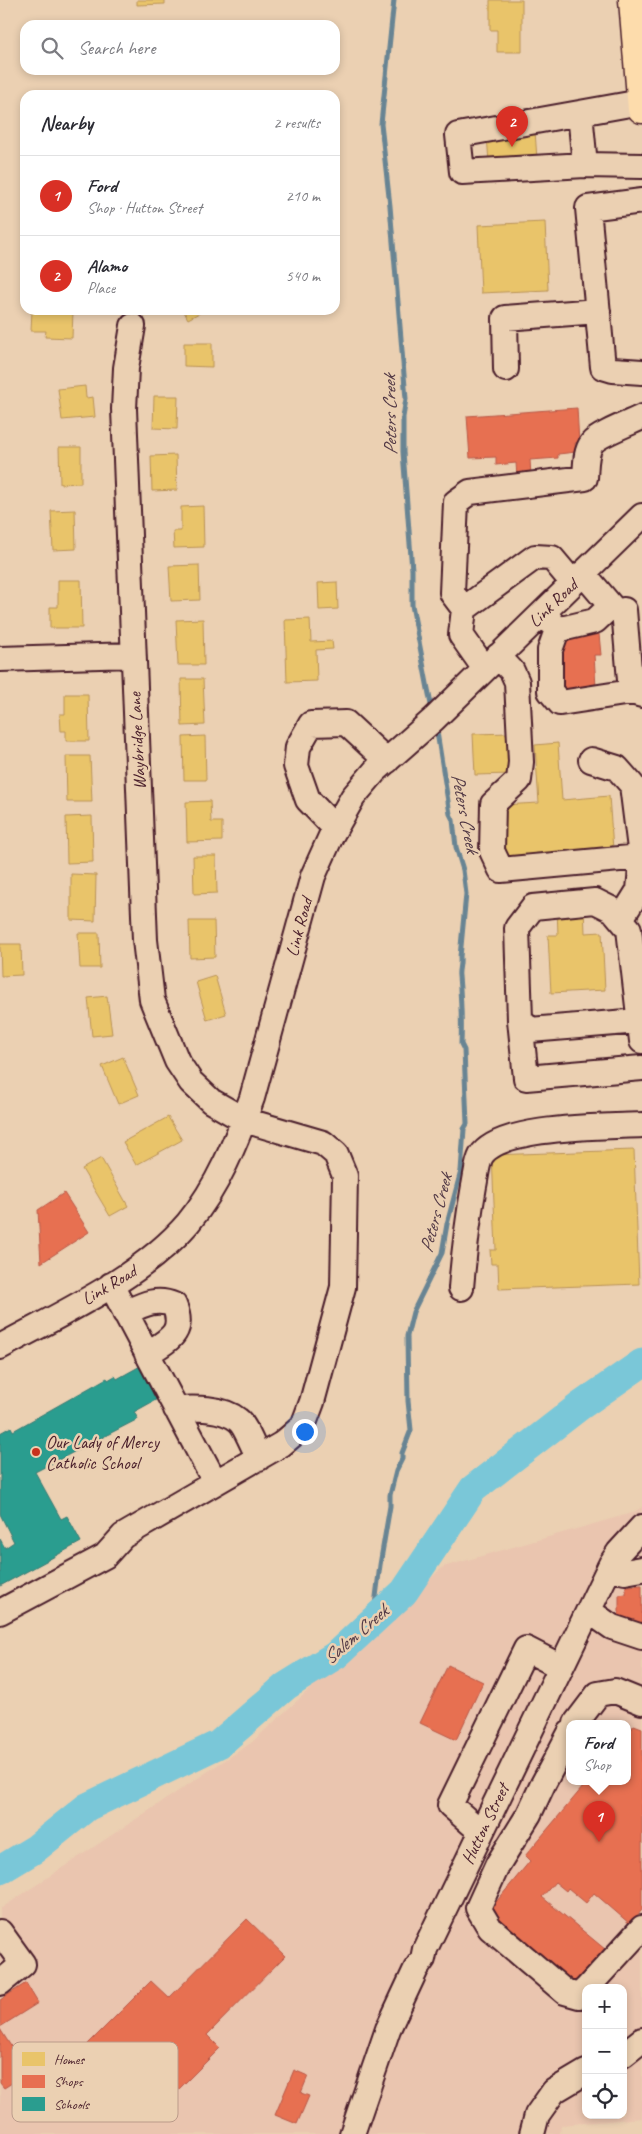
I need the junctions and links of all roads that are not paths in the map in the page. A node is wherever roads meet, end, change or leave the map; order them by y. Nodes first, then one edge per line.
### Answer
1 (633, 0) edge
2 (642, 98) edge
3 (580, 114) junction
4 (585, 165) junction
5 (642, 166) edge
6 (642, 200) edge
7 (598, 311) junction
8 (133, 326) dead end
9 (506, 369) dead end
10 (642, 372) edge
11 (642, 417) edge
12 (642, 516) edge
13 (578, 578) junction
14 (464, 609) junction
15 (626, 610) edge
16 (551, 620) junction
17 (133, 655) junction
18 (0, 659) edge
19 (492, 662) junction
20 (636, 693) edge
21 (591, 760) dead end
22 (386, 761) junction
23 (335, 828) junction
24 (642, 857) edge
25 (622, 919) junction
26 (520, 1020) junction
27 (641, 1028) edge
28 (642, 1068) edge
29 (244, 1120) junction
30 (642, 1125) edge
31 (111, 1285) junction
32 (461, 1288) dead end
33 (126, 1314) junction
34 (0, 1347) edge
35 (147, 1354) junction
36 (176, 1409) junction
37 (258, 1458) junction
38 (214, 1482) junction
39 (642, 1527) edge
40 (609, 1568) junction
41 (642, 1569) edge
42 (589, 1611) junction
43 (0, 1612) edge
44 (642, 1637) edge
45 (561, 1667) junction
46 (642, 1702) edge
47 (578, 1720) edge
48 (566, 1741) edge
49 (481, 1832) junction
50 (642, 1928) edge
51 (0, 1932) edge
52 (0, 1983) edge
53 (590, 1984) edge
54 (582, 1993) edge
55 (642, 2040) edge
56 (627, 2052) edge
57 (583, 2074) edge
58 (352, 2134) edge
59 (532, 2134) edge

1 - 2 main road
2 - 3 street
3 - 4 street
3 - 4 street
4 - 5 street
6 - 7 street
7 - 9 street
7 - 10 street
8 - 17 street, Waybridge Lane
11 - 14 street
12 - 13 street, Link Road
13 - 14 street
13 - 15 street
13 - 16 street, Link Road
14 - 19 street
15 - 16 street
15 - 20 street
16 - 19 street, Link Road
16 - 20 street
17 - 18 street
17 - 29 street, Waybridge Lane
19 - 22 street, Link Road
19 - 24 street
21 - 24 street
22 - 23 street, Link Road
22 - 23 street
23 - 29 street, Link Road
24 - 25 street
25 - 26 street
25 - 27 street
26 - 27 street
26 - 28 street
29 - 31 street, Link Road
29 - 37 street, Waybridge Lane
30 - 32 street
31 - 33 street
31 - 34 street, Link Road
33 - 35 street
33 - 35 street
35 - 36 street
36 - 37 street
36 - 38 street
37 - 38 street, Waybridge Lane
38 - 43 street, Waybridge Lane
39 - 40 street, Hutton Street
40 - 41 street
40 - 42 street, Hutton Street
42 - 44 street
42 - 45 street, Hutton Street
45 - 49 street, Hutton Street
45 - 49 street
46 - 47 street
48 - 54 street
49 - 58 street, Hutton Street
50 - 53 street
51 - 52 street
55 - 56 street
57 - 59 street

